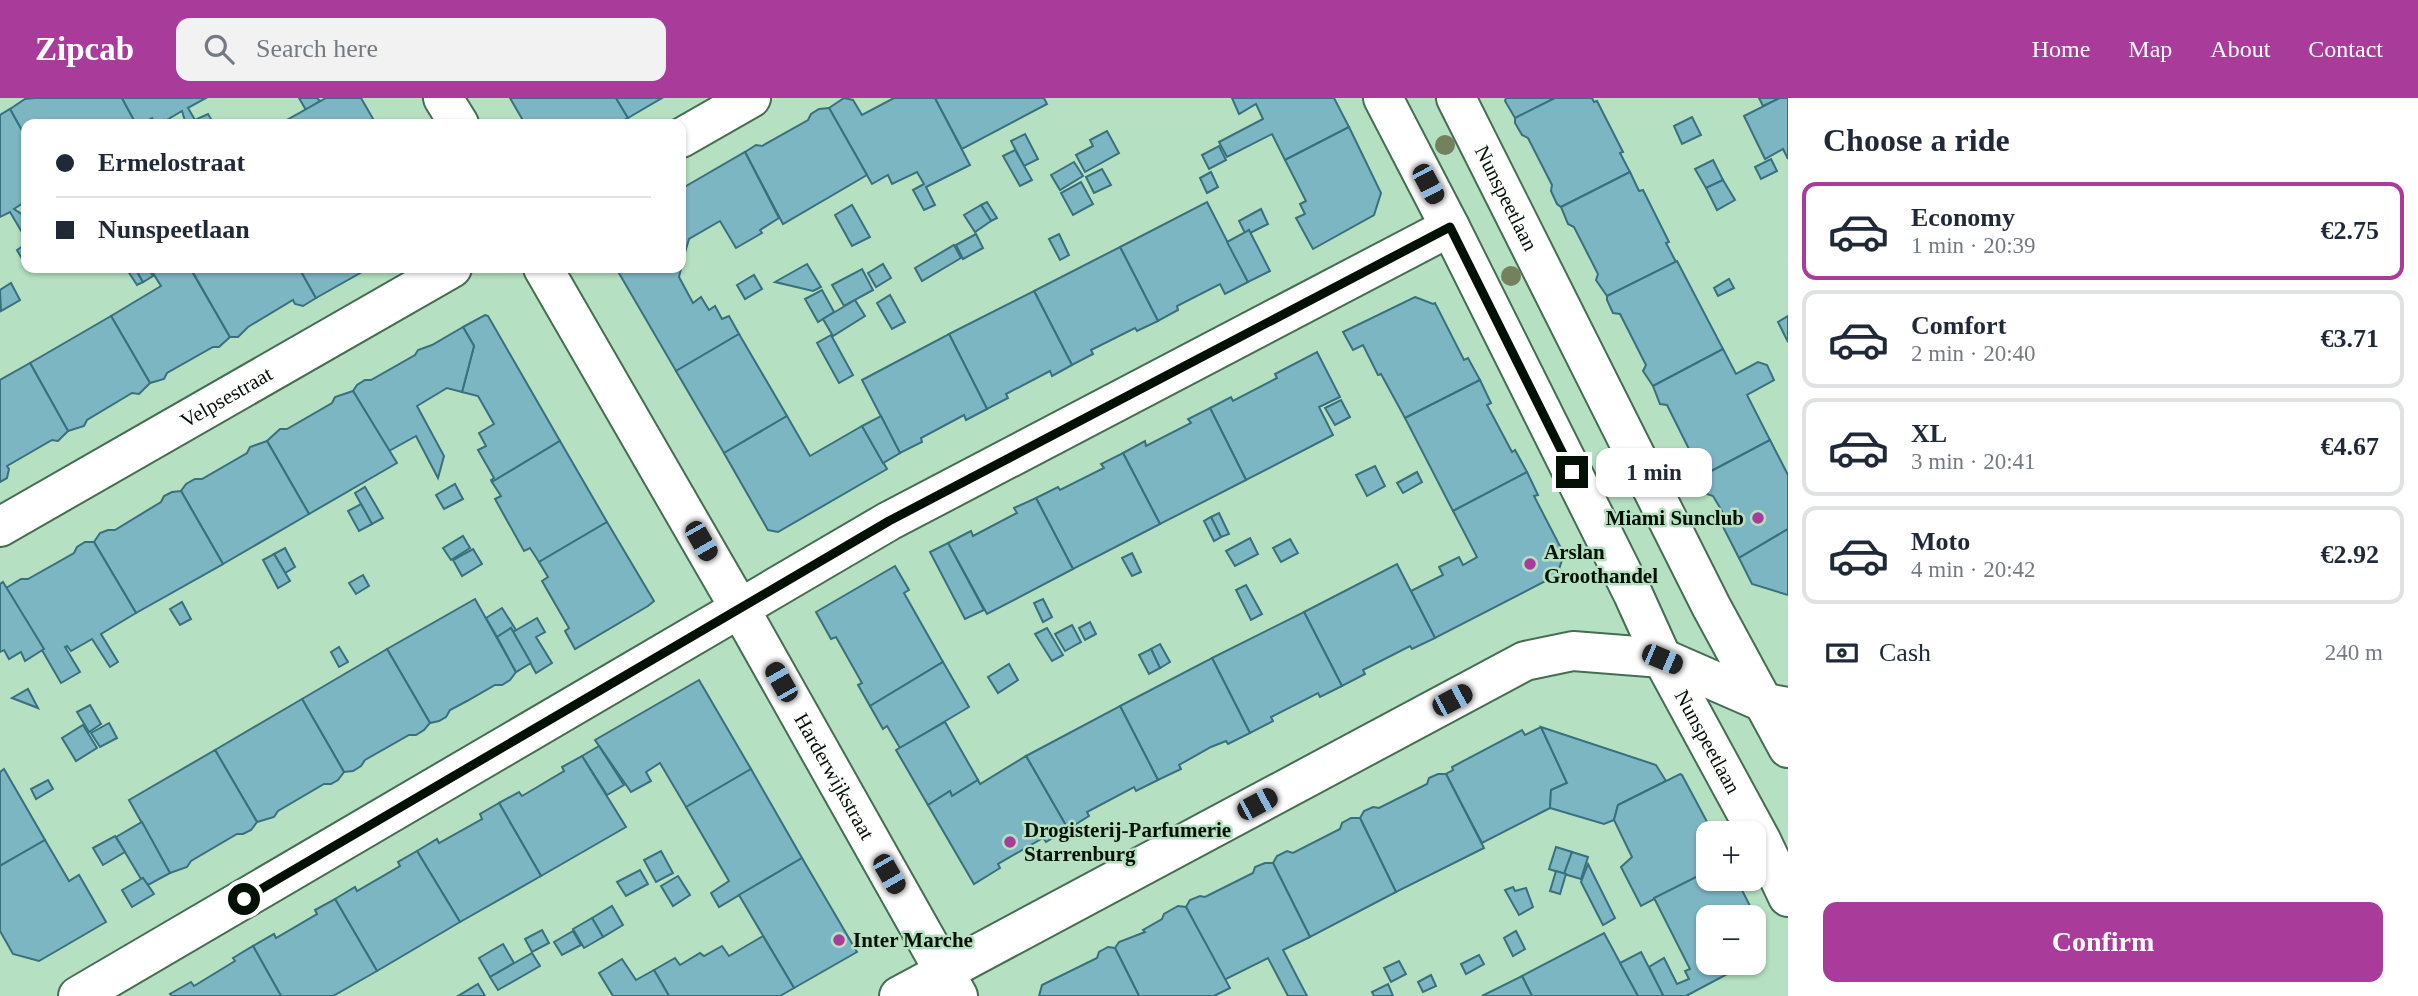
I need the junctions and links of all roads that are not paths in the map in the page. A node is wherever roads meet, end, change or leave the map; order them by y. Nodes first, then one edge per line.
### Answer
1 (443, 98) edge
2 (751, 98) edge
3 (1383, 98) edge
4 (1456, 98) edge
5 (456, 119) edge
6 (686, 135) edge
7 (1450, 227) junction
8 (443, 273) edge
9 (546, 273) edge
10 (0, 527) edge
11 (740, 610) junction
12 (1662, 659) junction
13 (1776, 705) edge
14 (1788, 748) edge
15 (1788, 897) edge
16 (951, 983) edge
17 (78, 996) edge
18 (899, 996) edge

1 - 5 street
2 - 6 street
3 - 7 street, Nunspeetlaan
4 - 13 street, Nunspeetlaan
7 - 11 street
7 - 12 street, Nunspeetlaan
8 - 10 street, Velpsestraat
9 - 11 street, Harderwijkstraat
11 - 16 street, Harderwijkstraat
11 - 17 street
12 - 13 street
12 - 15 street, Nunspeetlaan
12 - 16 street
13 - 14 street, Nunspeetlaan
16 - 18 street

